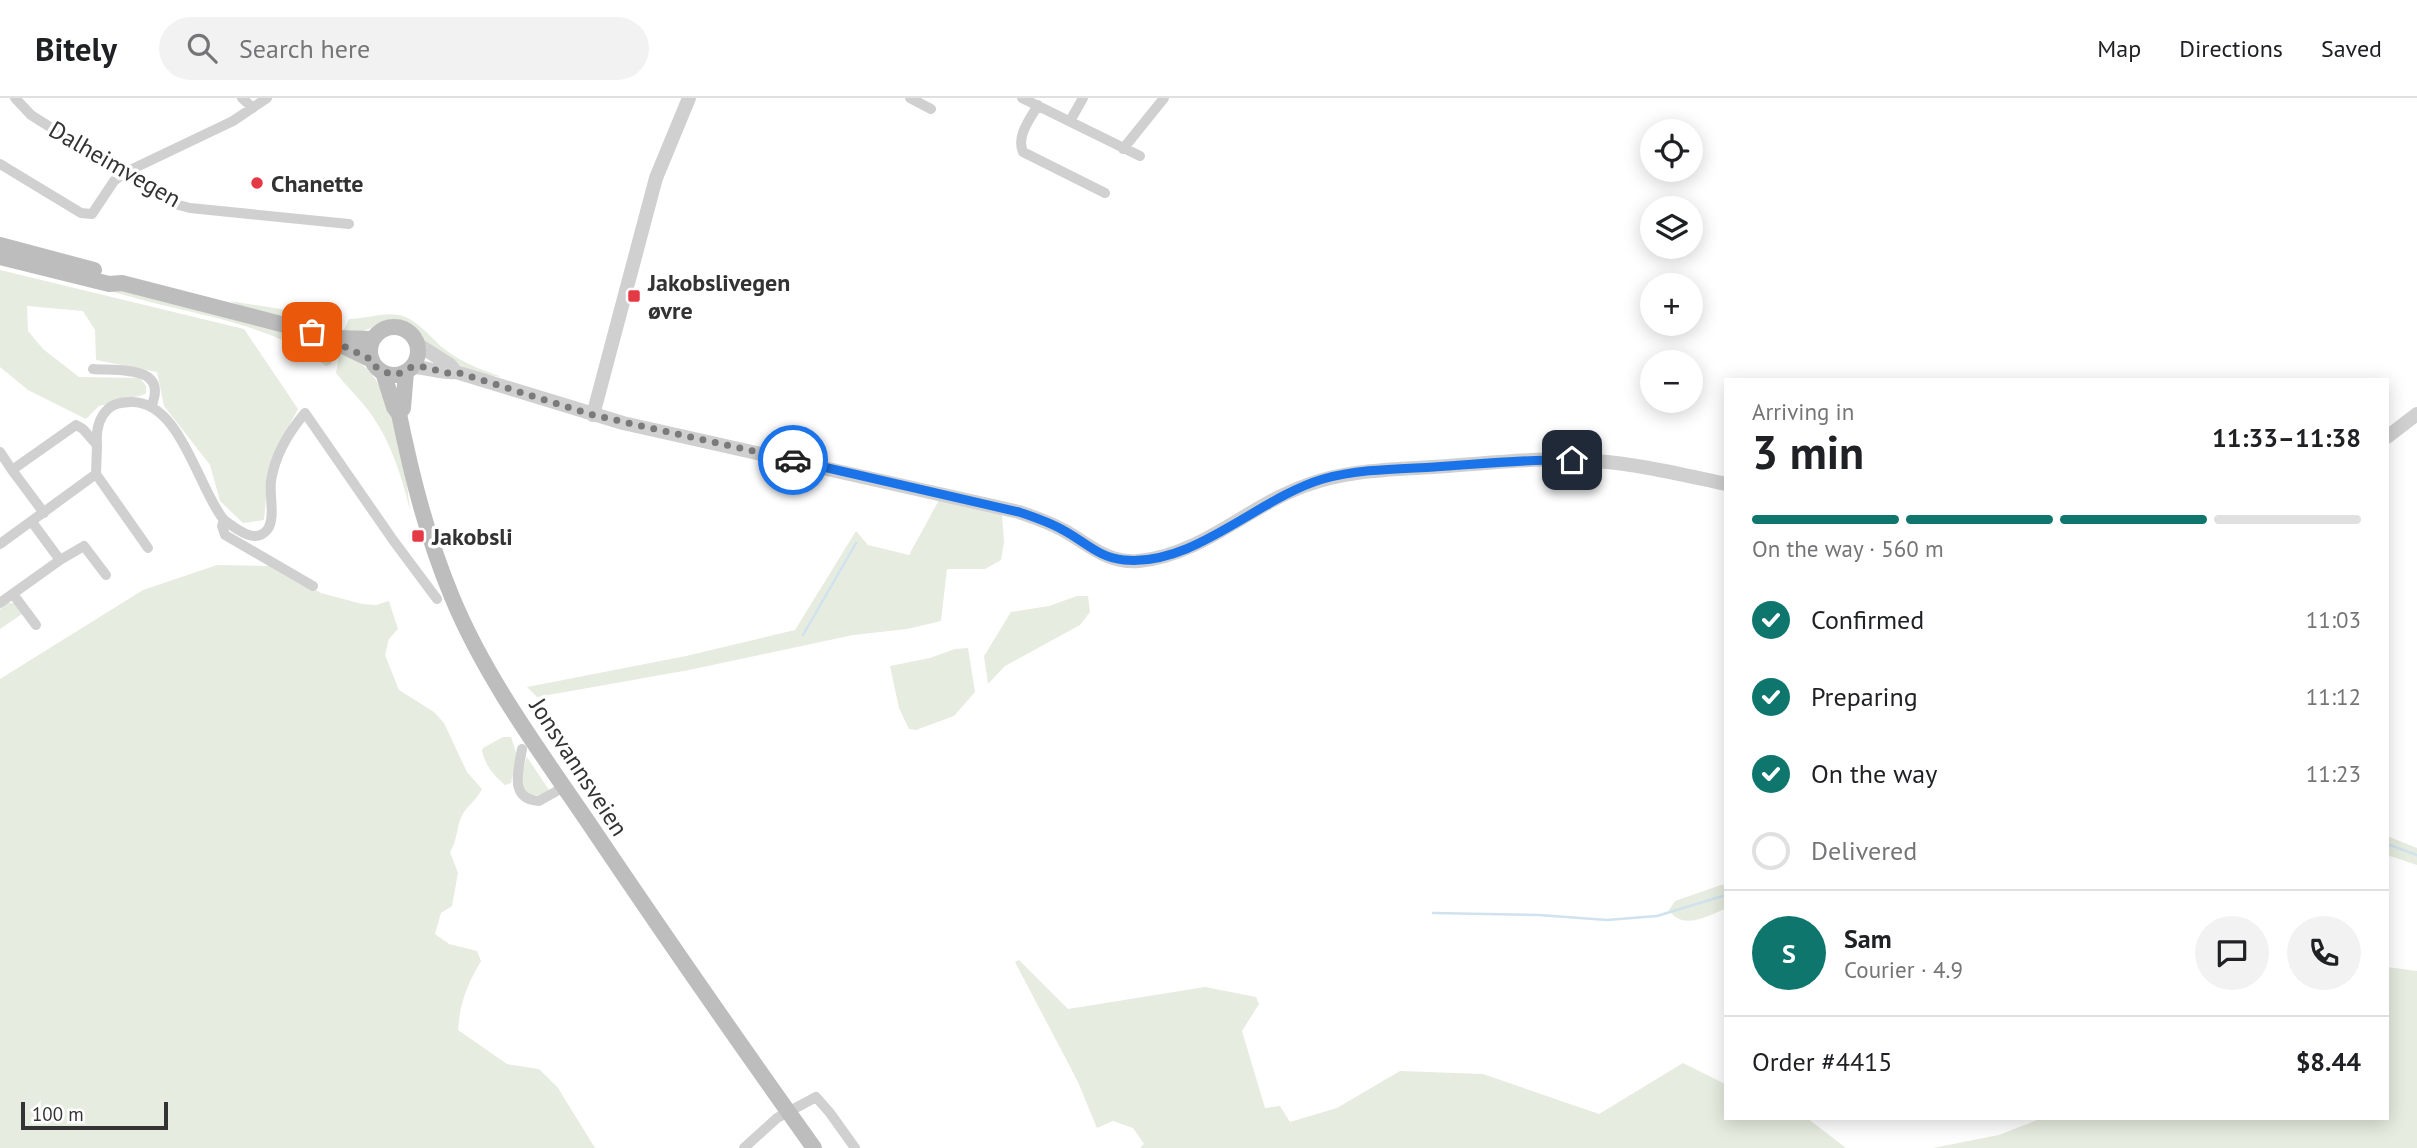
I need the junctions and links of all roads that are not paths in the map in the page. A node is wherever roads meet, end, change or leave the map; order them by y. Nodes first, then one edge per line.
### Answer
1 (15, 98) edge
2 (242, 98) edge
3 (267, 98) edge
4 (689, 98) edge
5 (910, 98) edge
6 (1022, 98) edge
7 (1083, 98) edge
8 (1164, 98) edge
9 (1038, 105) junction
10 (254, 108) junction
11 (931, 108) dead end
12 (1070, 121) junction
13 (1123, 149) junction
14 (1140, 156) dead end
15 (0, 164) edge
16 (124, 173) junction
17 (1105, 193) dead end
18 (349, 224) dead end
19 (0, 244) edge
20 (0, 257) edge
21 (122, 283) junction
22 (335, 338) junction
23 (373, 339) junction
24 (417, 344) junction
25 (377, 366) junction
26 (93, 369) dead end
27 (409, 369) junction
28 (456, 372) junction
29 (151, 407) junction
30 (399, 414) junction
31 (2417, 414) edge
32 (593, 415) junction
33 (2389, 435) edge
34 (97, 445) junction
35 (0, 452) edge
36 (12, 470) junction
37 (96, 474) junction
38 (1724, 484) edge
39 (44, 513) junction
40 (224, 520) junction
41 (32, 522) junction
42 (0, 544) edge
43 (148, 548) dead end
44 (60, 560) junction
45 (106, 575) dead end
46 (313, 586) dead end
47 (13, 594) junction
48 (437, 599) dead end
49 (0, 603) edge
50 (36, 625) dead end
51 (522, 749) dead end
52 (564, 787) junction
53 (788, 1111) junction
54 (744, 1148) edge
55 (814, 1148) edge
56 (855, 1148) edge

1 - 16 street, Dalheimvegen
2 - 10 street
3 - 10 street
4 - 32 street
5 - 11 street
6 - 9 street
7 - 12 street
8 - 13 street
9 - 12 street
9 - 17 street
10 - 16 street
12 - 13 street
13 - 14 street
15 - 16 street
16 - 18 street, Dalheimvegen
19 - 21 main road
20 - 21 main road
21 - 22 main road
22 - 23 main road
22 - 25 main road
23 - 24 main road
23 - 25 main road
24 - 27 main road
24 - 28 street
25 - 27 main road
25 - 30 main road, Jonsvannsveien
26 - 29 street
27 - 28 street
27 - 30 main road, Jonsvannsveien
28 - 32 street
29 - 34 street
29 - 40 street
30 - 52 main road, Jonsvannsveien
31 - 33 street
32 - 38 street
34 - 36 street
34 - 37 street
35 - 36 street
36 - 39 street
37 - 39 street
37 - 43 street
39 - 41 street
40 - 46 street
40 - 48 street
41 - 42 street
41 - 44 street
44 - 45 street
44 - 47 street
47 - 49 street
47 - 50 street
51 - 52 street
52 - 53 main road, Jonsvannsveien
53 - 54 street
53 - 55 main road, Jonsvannsveien
53 - 56 street

